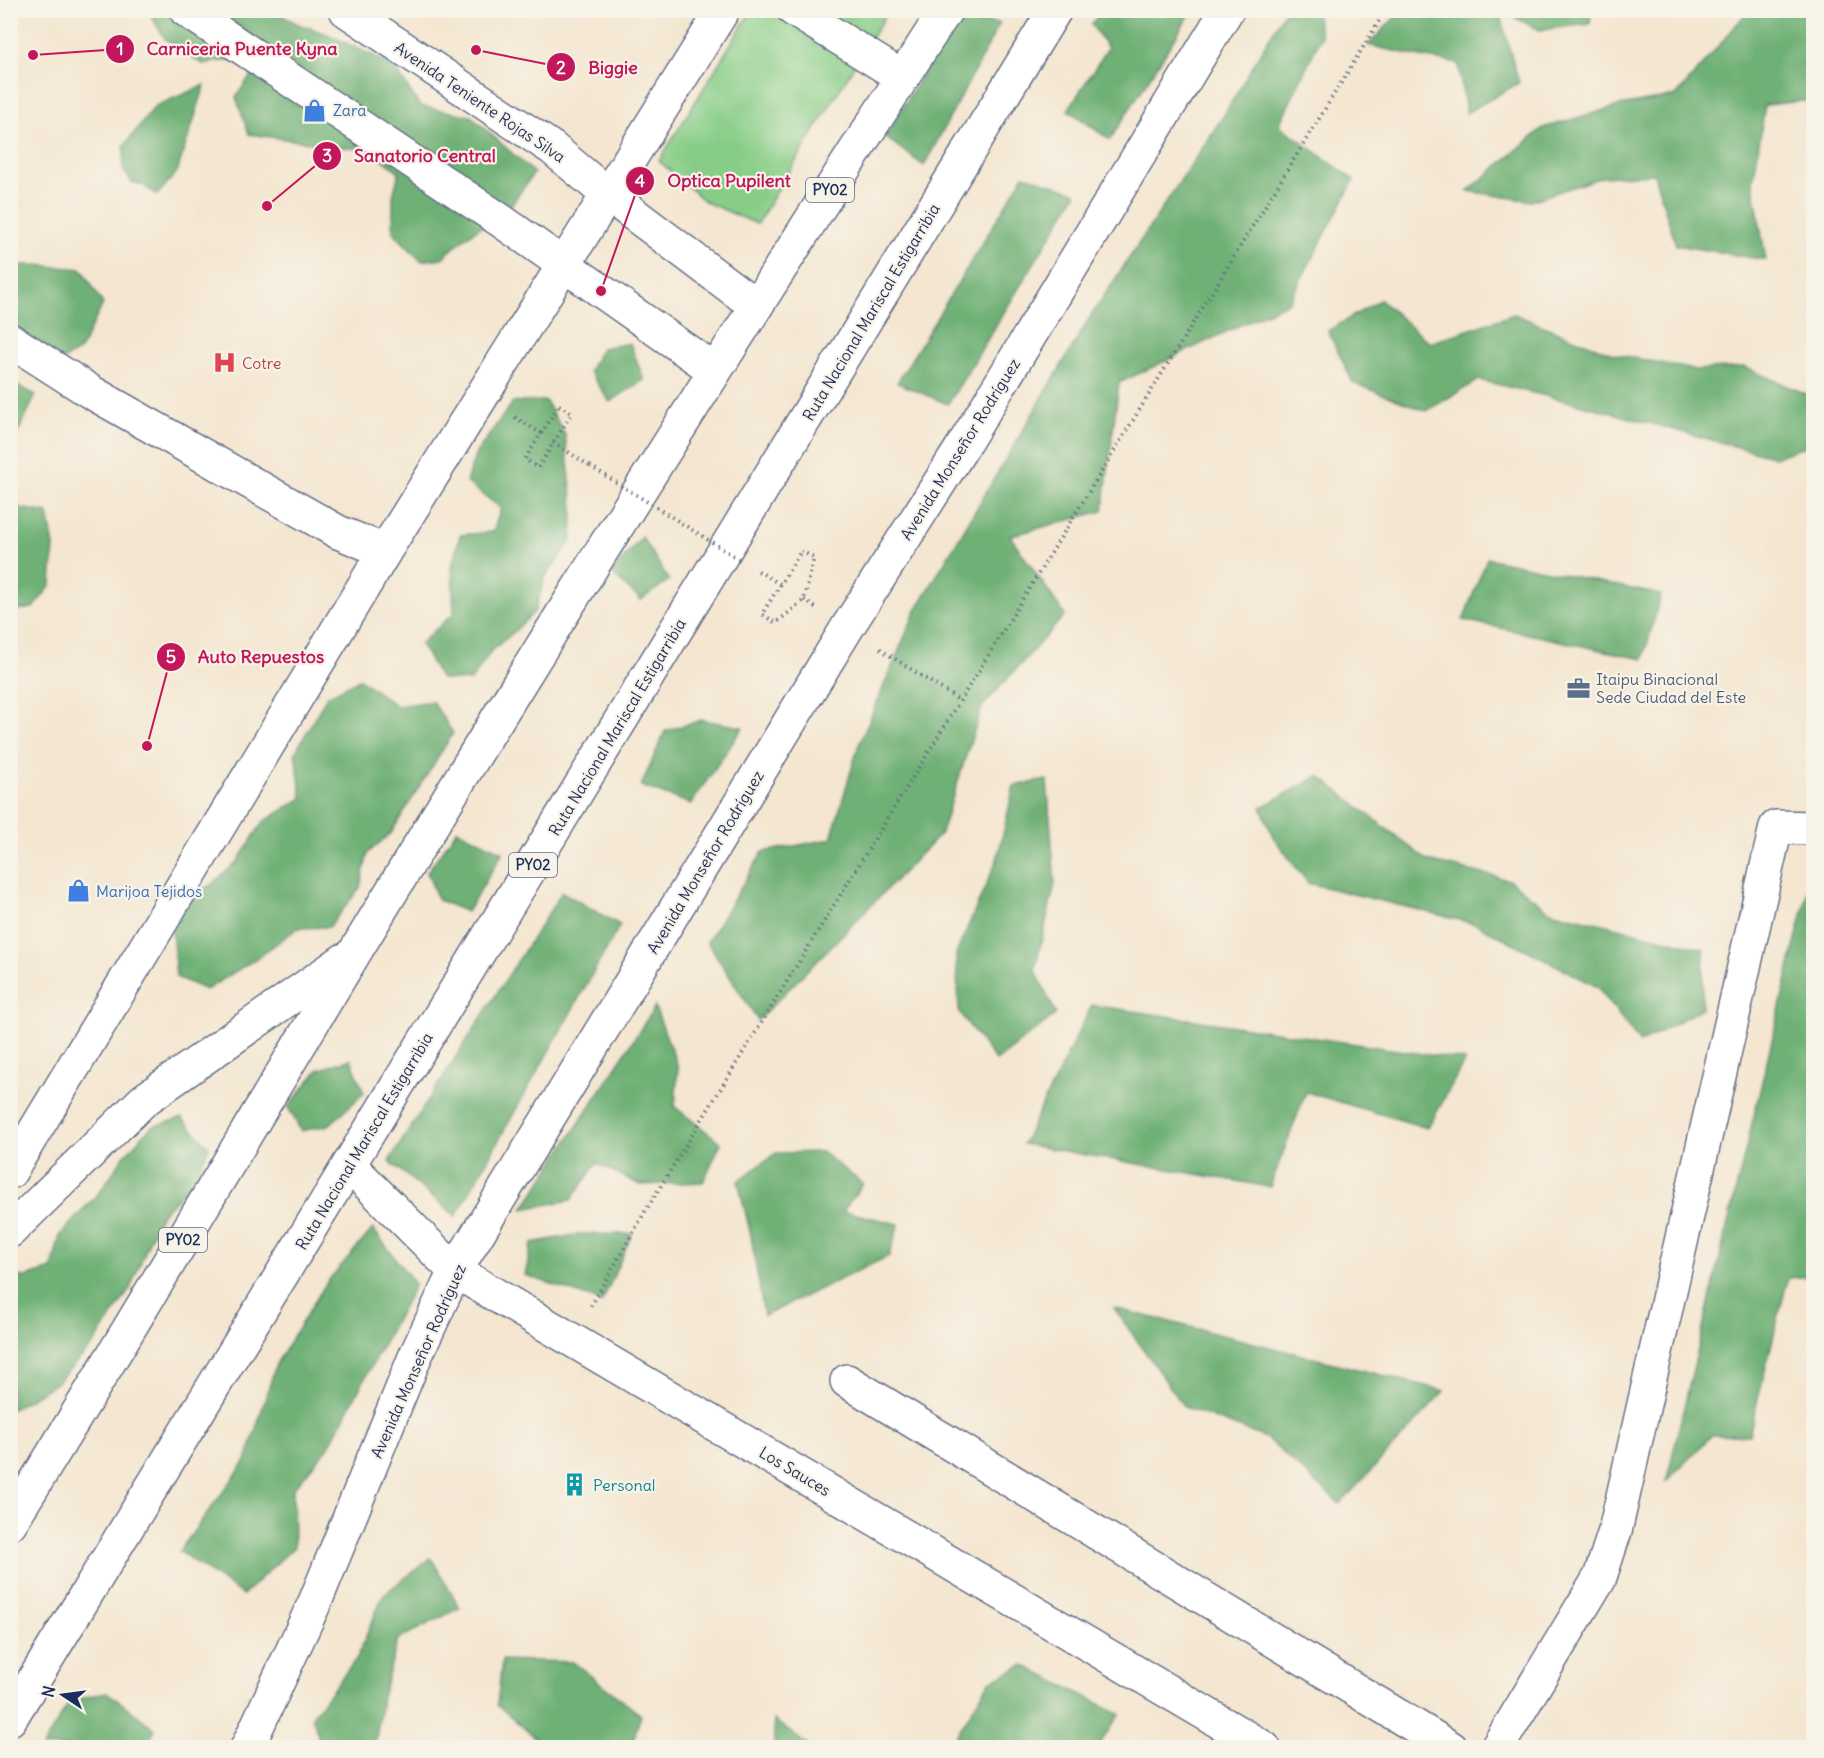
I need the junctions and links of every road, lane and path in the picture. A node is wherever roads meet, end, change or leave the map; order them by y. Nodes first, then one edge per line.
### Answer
1 (186, 10) edge
2 (346, 10) edge
3 (723, 10) edge
4 (794, 10) edge
5 (946, 10) edge
6 (1055, 10) edge
7 (1227, 10) edge
8 (1386, 10) edge
9 (902, 77) junction
10 (607, 194) junction
11 (563, 265) junction
12 (756, 306) junction
13 (10, 340) edge
14 (714, 370) junction
15 (553, 442) junction
16 (385, 551) junction
17 (780, 584) junction
18 (848, 628) junction
19 (960, 701) junction
20 (1814, 828) edge
21 (353, 954) junction
22 (349, 1165) junction
23 (10, 1172) edge
24 (10, 1231) edge
25 (455, 1271) junction
26 (572, 1339) junction
27 (847, 1382) dead end
28 (10, 1523) edge
29 (10, 1719) edge
30 (247, 1748) edge
31 (1264, 1748) edge
32 (1451, 1748) edge
33 (1497, 1748) edge

1 - 11 main road
2 - 10 main road, Avenida Teniente Rojas Silva
3 - 10 main road
4 - 9 main road
5 - 9 main road, PY02
6 - 22 main road, Ruta Nacional Mariscal Estigarribia / PY02
7 - 18 main road, Avenida Monseñor Rodríguez
8 - 19 path
9 - 12 main road, PY02
10 - 11 main road
10 - 12 main road, Avenida Teniente Rojas Silva
11 - 14 main road
11 - 16 main road
12 - 14 main road, PY02
13 - 16 main road
14 - 21 main road, PY02
15 - 15 path
15 - 17 path, bridge
16 - 23 main road
17 - 17 path
18 - 19 path
18 - 25 main road, Avenida Monseñor Rodríguez
19 - 26 path
20 - 33 main road
21 - 24 main road
21 - 28 main road, PY02
22 - 25 main road, Los Sauces
22 - 29 main road, Ruta Nacional Mariscal Estigarribia / PY02
25 - 26 main road, Los Sauces
25 - 30 main road, Avenida Monseñor Rodríguez
26 - 31 main road, Los Sauces
27 - 32 main road

